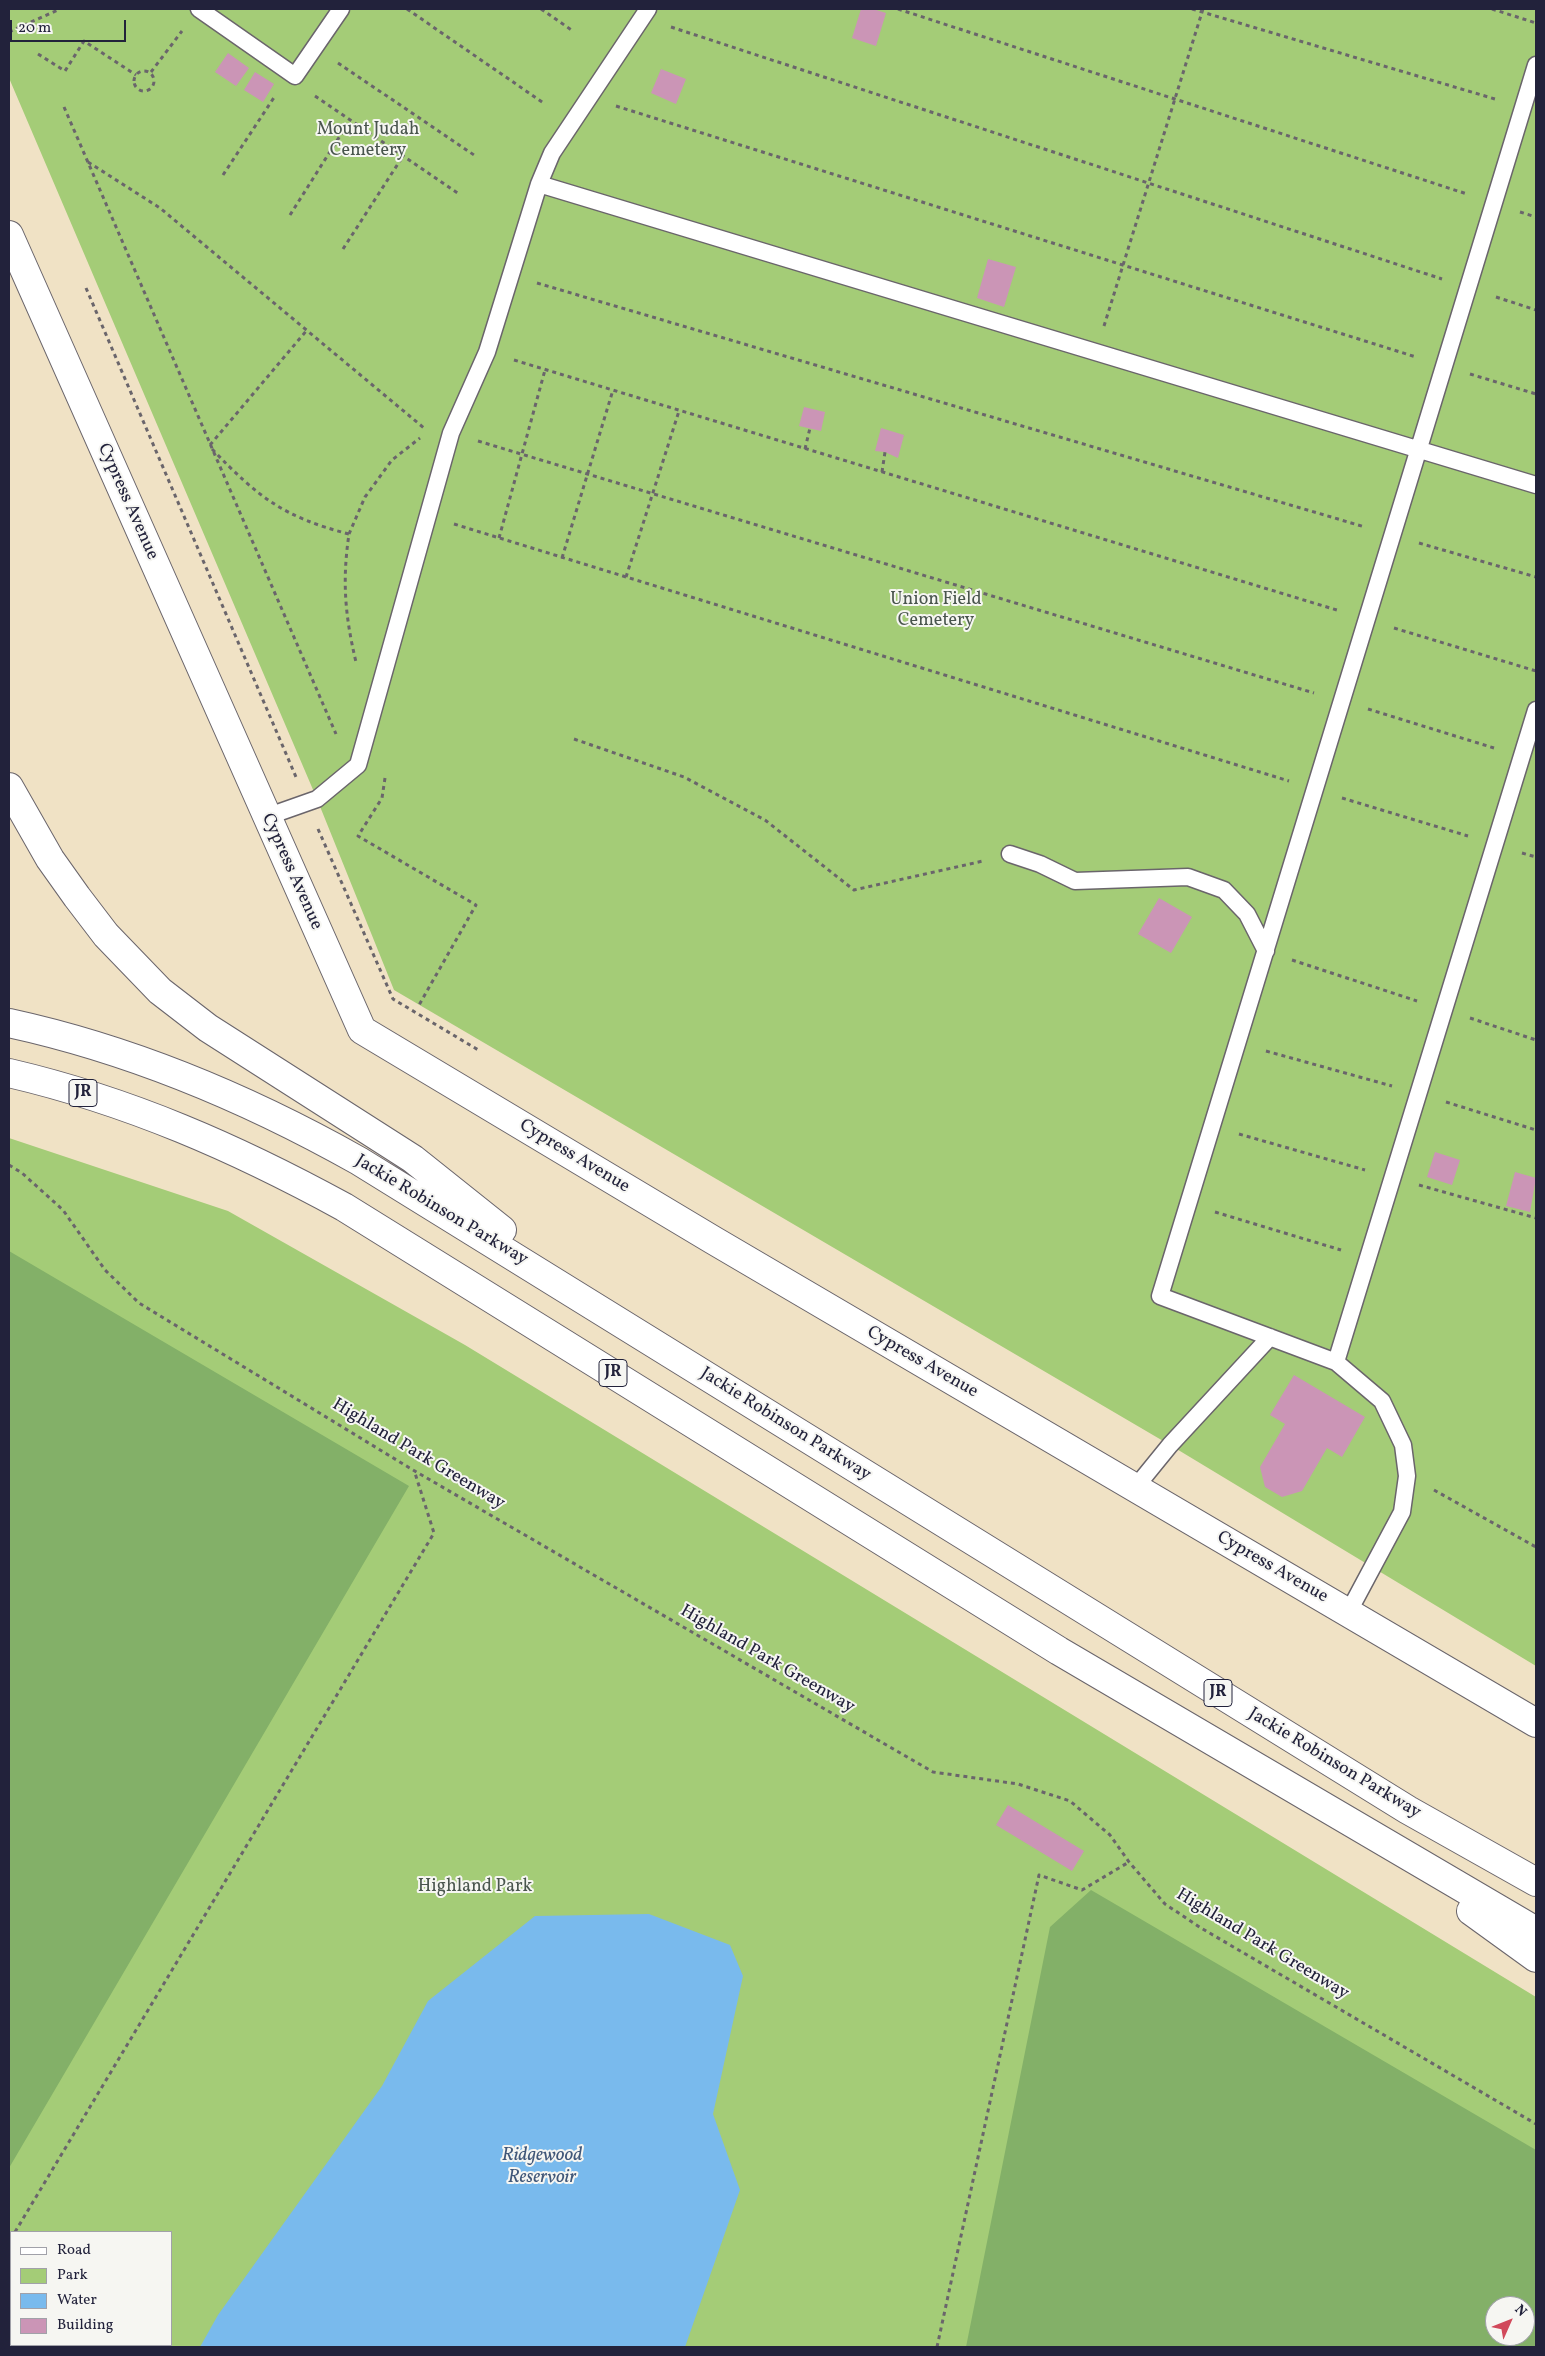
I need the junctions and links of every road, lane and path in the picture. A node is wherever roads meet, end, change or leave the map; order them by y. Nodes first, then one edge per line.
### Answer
1 (60, 9) edge
2 (199, 9) edge
3 (341, 9) edge
4 (407, 9) edge
5 (540, 9) edge
6 (898, 9) edge
7 (1192, 9) edge
8 (1492, 9) edge
9 (1202, 10) edge
10 (645, 13) edge
11 (1536, 23) edge
12 (573, 31) dead end
13 (9, 32) edge
14 (315, 47) junction
15 (38, 54) dead end
16 (1536, 65) edge
17 (151, 72) junction
18 (290, 72) junction
19 (136, 75) junction
20 (307, 90) dead end
21 (589, 98) junction
22 (1174, 99) junction
23 (545, 104) dead end
24 (64, 107) dead end
25 (1523, 108) junction
26 (350, 120) junction
27 (403, 156) junction
28 (476, 157) dead end
29 (88, 162) junction
30 (224, 175) dead end
31 (1148, 183) junction
32 (539, 184) junction
33 (459, 194) dead end
34 (1494, 203) junction
35 (290, 215) dead end
36 (1536, 217) edge
37 (9, 235) edge
38 (343, 249) dead end
39 (1123, 265) junction
40 (511, 275) junction
41 (86, 288) dead end
42 (1468, 288) junction
43 (1536, 310) edge
44 (307, 330) junction
45 (487, 352) junction
46 (1096, 352) junction
47 (1444, 366) junction
48 (545, 370) junction
49 (614, 390) junction
50 (1536, 394) edge
51 (679, 411) junction
52 (810, 428) dead end
53 (428, 431) junction
54 (449, 440) junction
55 (211, 447) junction
56 (805, 449) junction
57 (1419, 449) junction
58 (885, 452) dead end
59 (522, 455) junction
60 (882, 472) junction
61 (588, 475) junction
62 (1536, 485) edge
63 (652, 494) junction
64 (427, 516) junction
65 (349, 534) junction
66 (1392, 535) junction
67 (499, 538) junction
68 (562, 558) junction
69 (1536, 577) edge
70 (626, 578) junction
71 (1367, 620) junction
72 (357, 667) dead end
73 (1536, 671) edge
74 (1342, 701) junction
75 (1536, 710) edge
76 (574, 739) dead end
77 (1522, 756) junction
78 (386, 769) dead end
79 (352, 770) junction
80 (9, 786) edge
81 (1315, 789) junction
82 (307, 802) junction
83 (266, 817) junction
84 (1495, 844) junction
85 (1010, 854) joint
86 (1536, 857) edge
87 (1266, 951) junction
88 (419, 1005) dead end
89 (1444, 1010) junction
90 (9, 1023) edge
91 (1536, 1040) edge
92 (1237, 1043) junction
93 (480, 1051) dead end
94 (9, 1074) edge
95 (1419, 1094) junction
96 (1212, 1127) junction
97 (1536, 1130) edge
98 (9, 1165) edge
99 (1393, 1178) junction
100 (1188, 1204) junction
101 (1536, 1218) edge
102 (1368, 1258) junction
103 (602, 1310) junction
104 (1270, 1337) junction
105 (1336, 1362) junction
106 (414, 1470) junction
107 (1407, 1476) junction
108 (1135, 1488) junction
109 (1536, 1547) edge
110 (1348, 1613) junction
111 (1536, 1723) edge
112 (1359, 1829) junction
113 (1129, 1862) junction
114 (1536, 1882) edge
115 (1536, 1931) edge
116 (1536, 1958) edge
117 (1536, 2124) edge
118 (16, 2231) edge
119 (937, 2347) edge

1 - 13 path
2 - 17 path
2 - 18 lane
3 - 14 lane
4 - 23 path
5 - 12 path
6 - 22 path
7 - 9 path
8 - 11 path
9 - 22 path
9 - 25 path
10 - 21 lane
10 - 31 path
14 - 18 lane
14 - 28 path
15 - 19 path
16 - 25 lane
17 - 19 path
17 - 19 path
18 - 30 path
20 - 26 path
21 - 32 lane
21 - 39 path
22 - 31 path
22 - 34 path
24 - 29 path
25 - 34 lane
26 - 27 path
26 - 35 path
27 - 33 path
27 - 38 path
29 - 44 path
29 - 55 path
31 - 39 path
31 - 42 path
32 - 40 lane
32 - 46 lane
34 - 36 path
34 - 42 lane
37 - 83 main road, Cypress Avenue
39 - 46 path
39 - 47 path
40 - 45 lane
40 - 66 path
41 - 82 path
42 - 43 path
42 - 47 lane
44 - 53 path
44 - 55 path
45 - 48 path
45 - 54 lane
46 - 57 lane
47 - 50 path
47 - 57 lane
48 - 49 path
48 - 59 path
49 - 51 path
49 - 61 path
51 - 56 path
51 - 63 path
52 - 56 path
53 - 54 path
53 - 65 path
54 - 59 path
54 - 64 lane
55 - 65 path
55 - 79 path
56 - 60 path
57 - 62 lane
57 - 66 lane
58 - 60 path
59 - 61 path
59 - 67 path
60 - 71 path
61 - 63 path
61 - 68 path
63 - 70 path
63 - 74 path
64 - 67 path
64 - 79 lane
65 - 72 path
66 - 69 path
66 - 71 lane
67 - 68 path
68 - 70 path
70 - 81 path
71 - 73 path
71 - 74 lane
74 - 77 path
74 - 81 lane
75 - 77 lane
76 - 85 path
77 - 84 lane
78 - 88 path
79 - 82 lane
80 - 103 main road
81 - 84 path
81 - 87 lane
82 - 83 lane
82 - 93 path
83 - 108 main road, Cypress Avenue
84 - 86 path
84 - 89 lane
85 - 87 lane
87 - 89 path
87 - 92 lane
89 - 91 path
89 - 95 lane
90 - 103 main road, Jackie Robinson Parkway / JR
92 - 95 path
92 - 96 lane
94 - 112 main road, JR
95 - 97 path
95 - 99 lane
96 - 99 path
96 - 100 lane
98 - 106 path, Highland Park Greenway
99 - 101 path
99 - 102 lane
100 - 102 path
100 - 104 lane
102 - 105 lane
103 - 114 main road, Jackie Robinson Parkway / JR
104 - 105 lane
104 - 108 lane
105 - 107 lane
106 - 113 path, Highland Park Greenway
106 - 118 path
107 - 109 path
107 - 110 lane
108 - 110 main road, Cypress Avenue
110 - 111 main road, Cypress Avenue
112 - 115 main road, JR
112 - 116 main road
113 - 117 path, Highland Park Greenway
113 - 119 path

